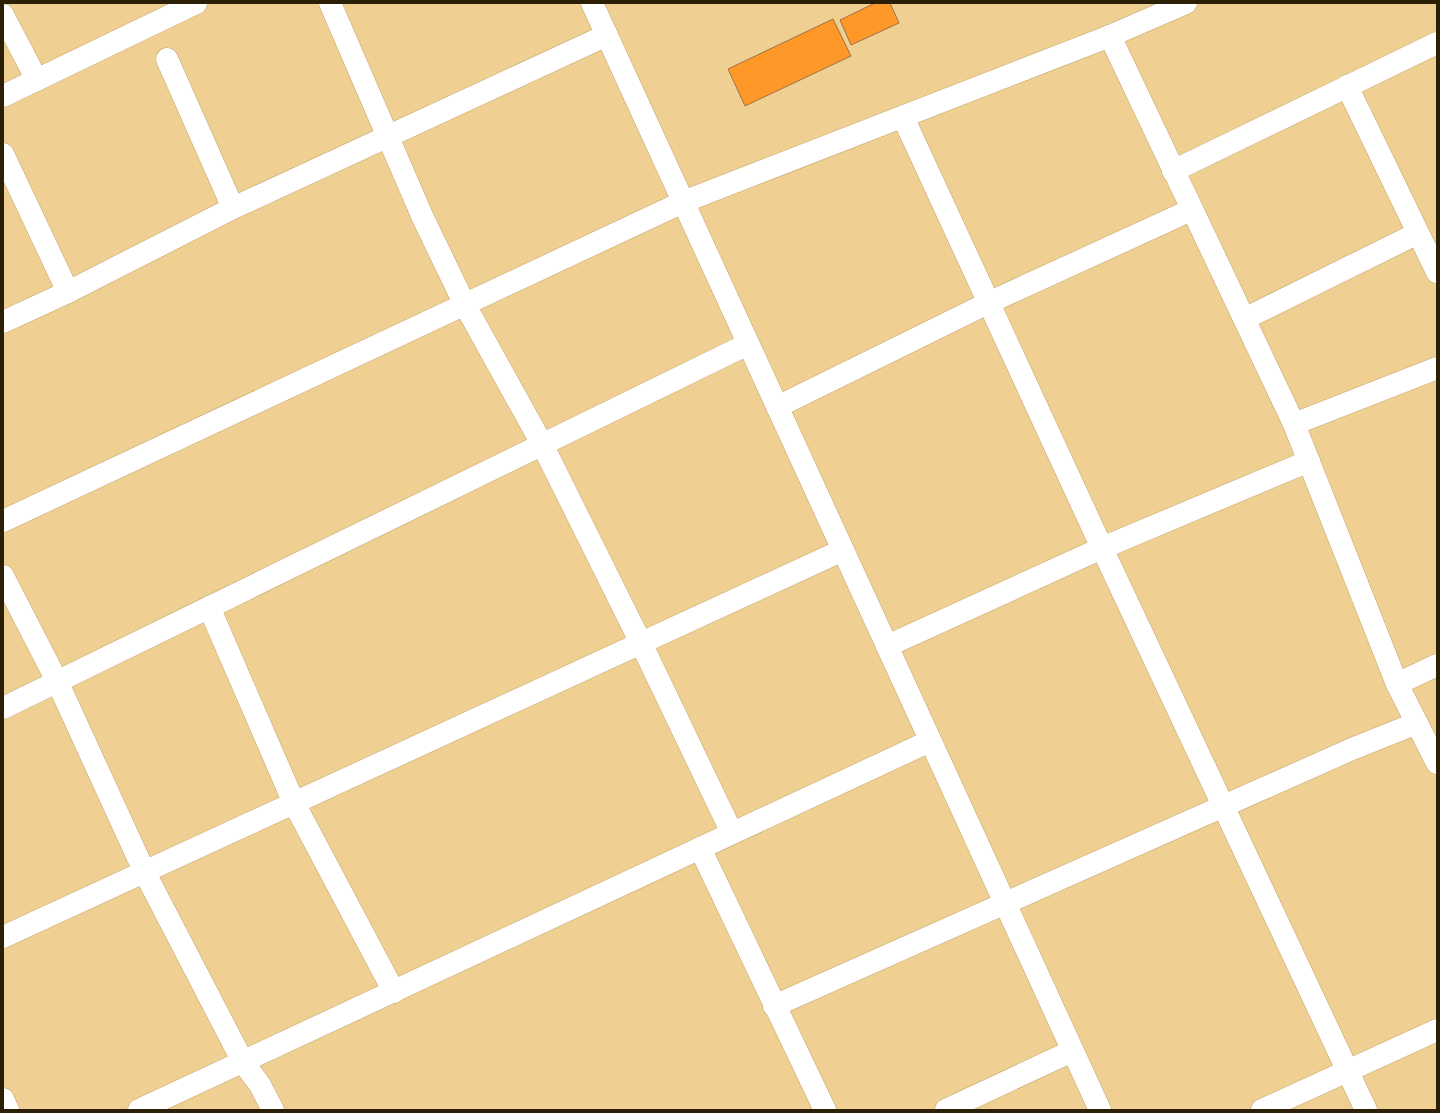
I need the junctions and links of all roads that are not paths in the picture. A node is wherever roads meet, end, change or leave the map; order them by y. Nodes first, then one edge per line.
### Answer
1 (196, 3) edge
2 (330, 3) edge
3 (592, 3) edge
4 (1186, 3) edge
5 (3, 15) edge
6 (606, 34) junction
7 (1110, 36) junction
8 (1437, 43) edge
9 (167, 59) dead end
10 (37, 80) junction
11 (1347, 86) junction
12 (3, 96) edge
13 (903, 117) junction
14 (387, 135) junction
15 (3, 154) edge
16 (1173, 171) junction
17 (683, 202) junction
18 (233, 208) junction
19 (1191, 210) junction
20 (1418, 233) junction
21 (1437, 272) edge
22 (68, 292) junction
23 (988, 303) junction
24 (465, 305) junction
25 (1244, 319) junction
26 (3, 322) edge
27 (748, 344) junction
28 (1437, 368) edge
29 (777, 406) junction
30 (1294, 424) junction
31 (542, 444) junction
32 (1309, 461) junction
33 (3, 521) edge
34 (1102, 548) junction
35 (843, 550) junction
36 (3, 576) edge
37 (209, 607) junction
38 (641, 643) junction
39 (887, 646) junction
40 (1437, 666) edge
41 (57, 681) junction
42 (1397, 684) junction
43 (3, 708) edge
44 (1417, 723) junction
45 (930, 741) junction
46 (1437, 763) edge
47 (294, 802) junction
48 (1223, 807) junction
49 (732, 833) junction
50 (700, 848) junction
51 (145, 872) junction
52 (1005, 904) junction
53 (3, 937) edge
54 (394, 992) junction
55 (774, 1006) junction
56 (1437, 1030) edge
57 (1072, 1051) junction
58 (243, 1062) junction
59 (1347, 1071) junction
60 (3, 1099) edge
61 (8, 1110) edge
62 (139, 1110) edge
63 (274, 1110) edge
64 (825, 1110) edge
65 (946, 1110) edge
66 (1100, 1110) edge
67 (1262, 1110) edge
68 (1366, 1110) edge

1 - 10 street
2 - 14 street
3 - 6 street
4 - 7 street
5 - 10 street
6 - 14 street
6 - 17 street
7 - 13 street
7 - 16 street
8 - 11 street
9 - 18 street
10 - 12 street
11 - 16 street
11 - 20 street
13 - 17 street
13 - 23 street
14 - 18 street
14 - 24 street
15 - 22 street
16 - 19 street
17 - 24 street
17 - 27 street
18 - 22 street
19 - 23 street
19 - 25 street
20 - 21 street
20 - 25 street
22 - 26 street
23 - 29 street
23 - 34 street
24 - 31 street
24 - 33 street
25 - 30 street
27 - 29 street
27 - 31 street
28 - 30 street
29 - 35 street
30 - 32 street
31 - 37 street
31 - 38 street
32 - 34 street
32 - 42 street
34 - 39 street
34 - 48 street
35 - 38 street
35 - 39 street
36 - 41 street
37 - 41 street
37 - 47 street
38 - 47 street
38 - 49 street
39 - 45 street
40 - 42 street
41 - 43 street
41 - 51 street
42 - 44 street
44 - 46 street
44 - 48 street
45 - 49 street
45 - 52 street
47 - 51 street
47 - 54 street
48 - 52 street
48 - 59 street
49 - 50 street
50 - 54 street
50 - 55 street
51 - 53 street
51 - 58 street
52 - 55 street
52 - 57 street
54 - 58 street
55 - 64 street
56 - 59 street
57 - 65 street
57 - 66 street
58 - 62 street
58 - 63 street
59 - 67 street
59 - 68 street
60 - 61 street

